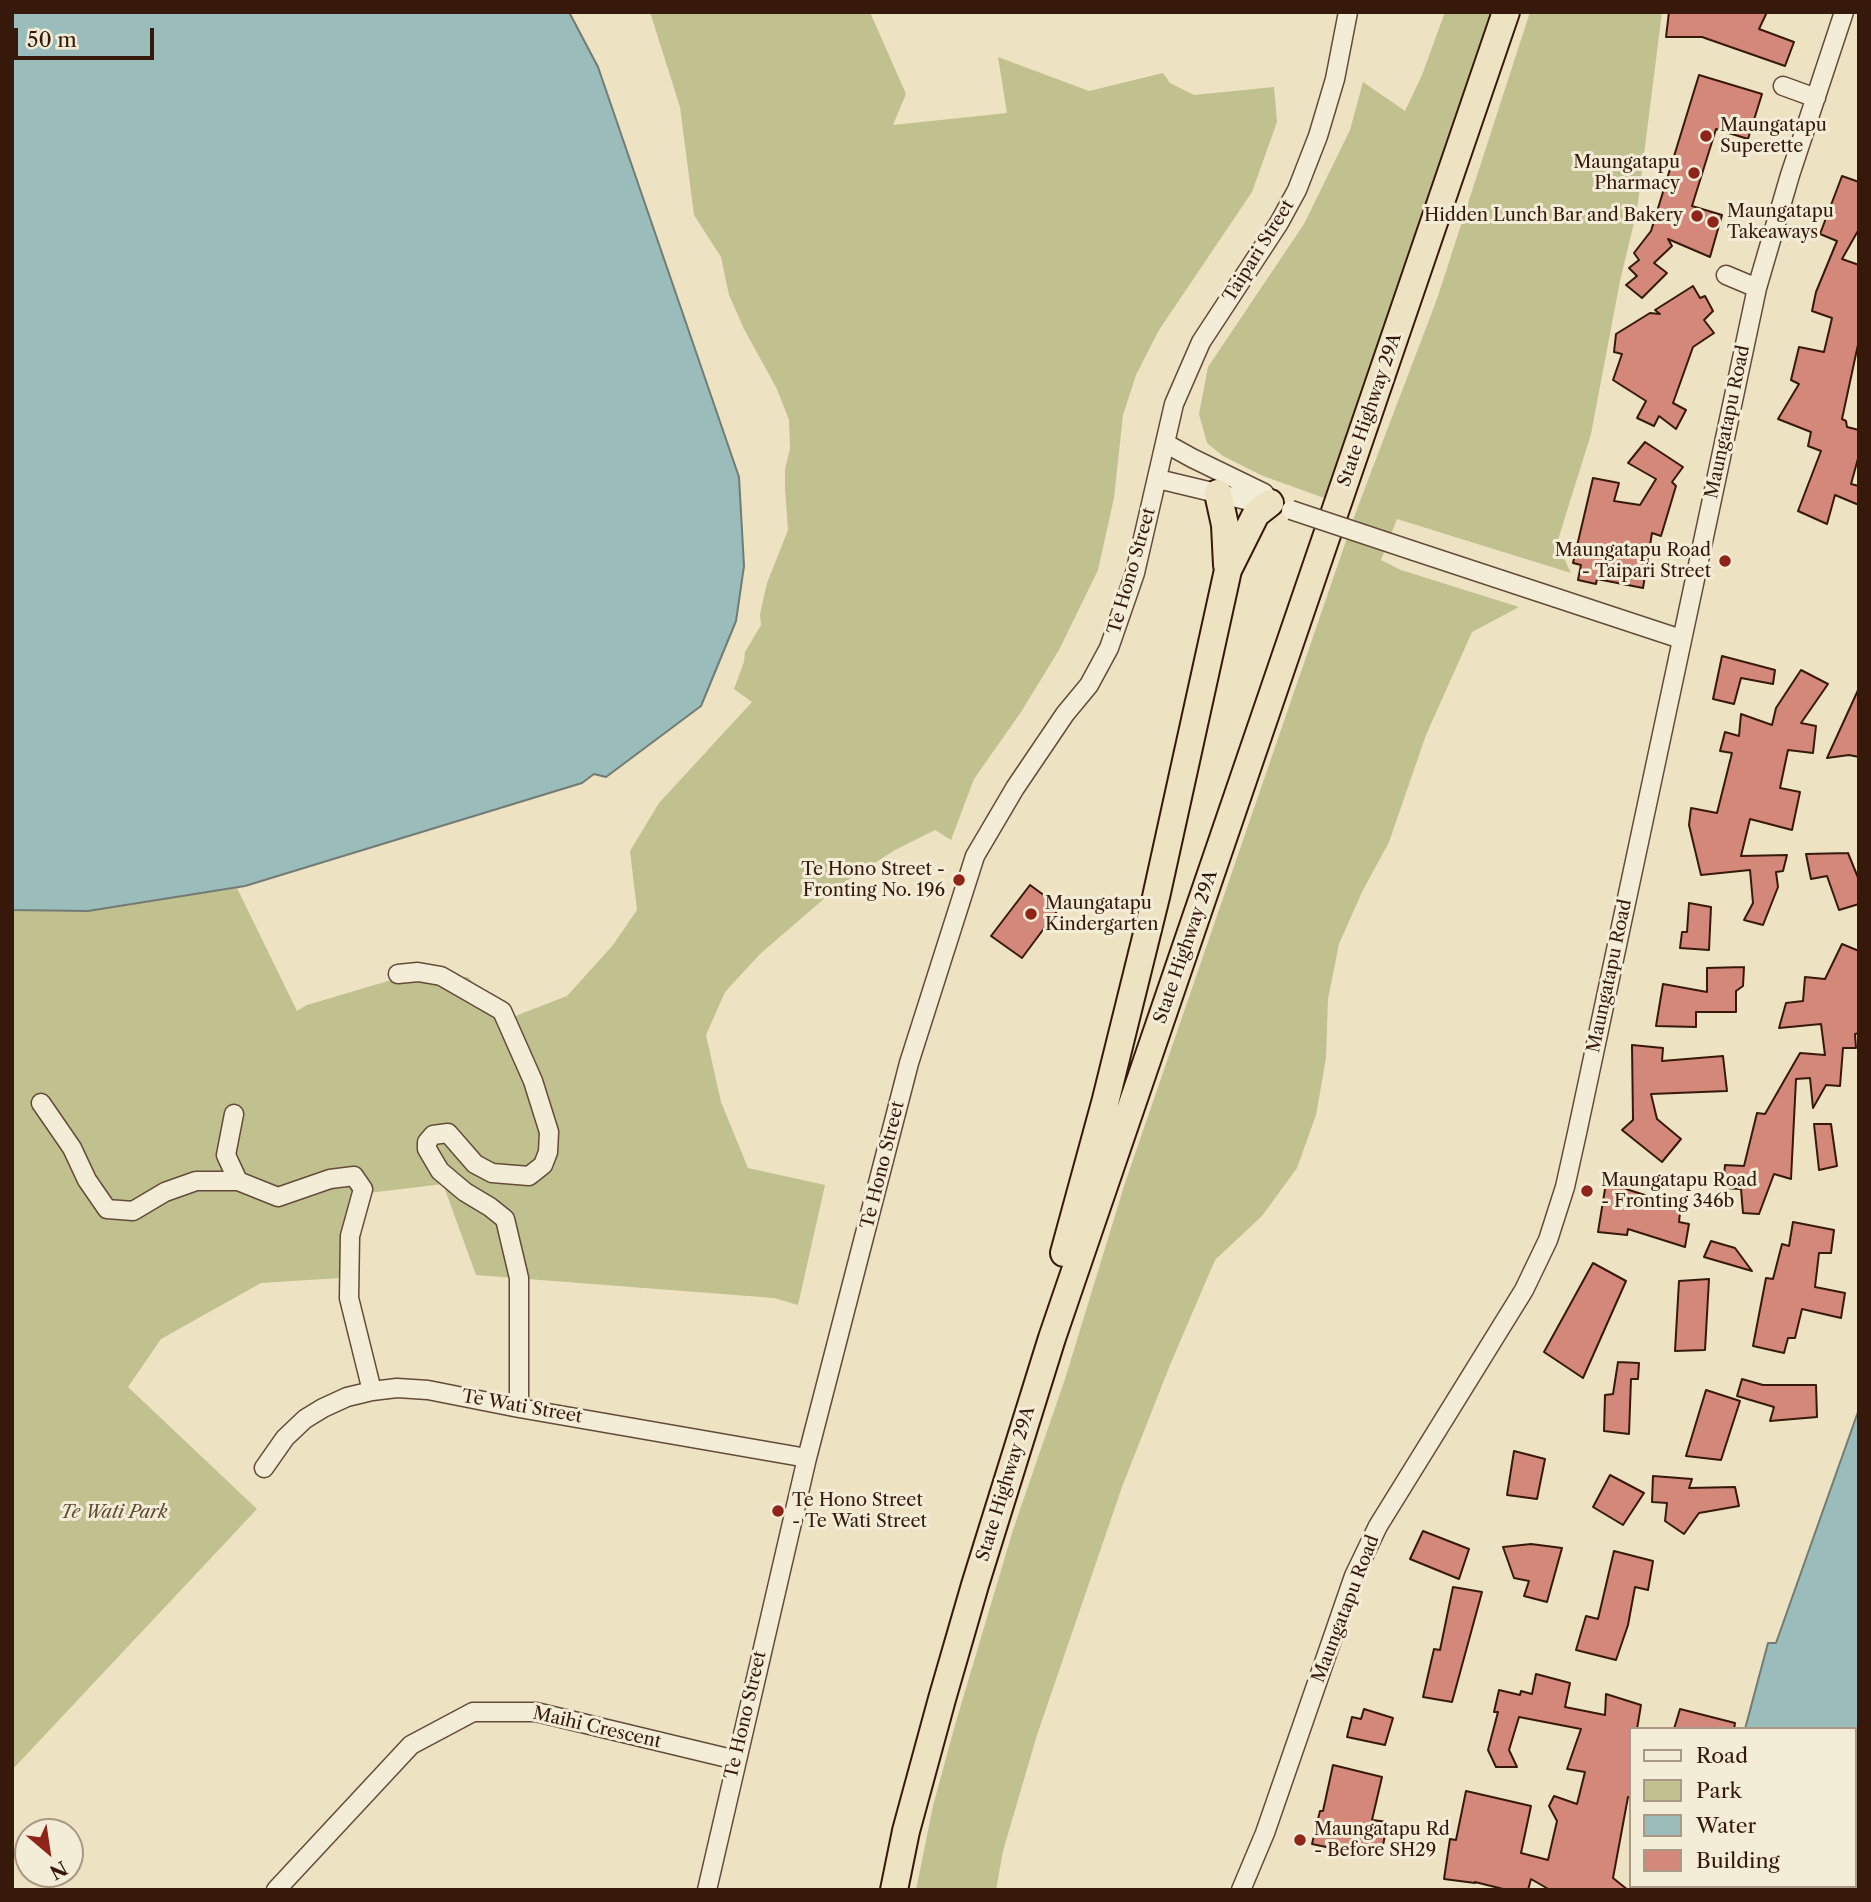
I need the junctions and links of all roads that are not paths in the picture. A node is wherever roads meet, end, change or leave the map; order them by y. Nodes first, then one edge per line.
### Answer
1 (1348, 12) edge
2 (1506, 12) edge
3 (1844, 12) edge
4 (1783, 86) dead end
5 (1816, 98) junction
6 (1726, 275) dead end
7 (1757, 288) junction
8 (1165, 443) junction
9 (1157, 479) junction
10 (1218, 493) junction
11 (1280, 507) junction
12 (1228, 570) junction
13 (1681, 639) junction
14 (398, 974) dead end
15 (41, 1103) dead end
16 (234, 1114) dead end
17 (238, 1181) junction
18 (1052, 1338) junction
19 (372, 1391) junction
20 (519, 1408) junction
21 (807, 1458) junction
22 (264, 1468) dead end
23 (736, 1760) junction
24 (276, 1890) edge
25 (706, 1890) edge
26 (894, 1890) edge
27 (1241, 1890) edge

1 - 8 street, Taipari Street
2 - 18 highway, State Highway 29A
3 - 5 street, Maungatapu Road
4 - 5 street
5 - 7 street, Maungatapu Road
6 - 7 street
7 - 13 street, Maungatapu Road
8 - 9 street, Taipari Street
8 - 11 street
9 - 10 street
9 - 21 street, Te Hono Street
10 - 11 street
10 - 12 highway
11 - 12 highway
11 - 13 street, bridge
12 - 18 highway
13 - 27 street, Maungatapu Road
14 - 20 street
15 - 17 street
16 - 17 street
17 - 19 street
18 - 26 highway, State Highway 29A
19 - 20 street, Te Wati Street
19 - 22 street, Te Wati Street
20 - 21 street, Te Wati Street
21 - 23 street, Te Hono Street
23 - 24 street, Maihi Crescent
23 - 25 street, Te Hono Street

